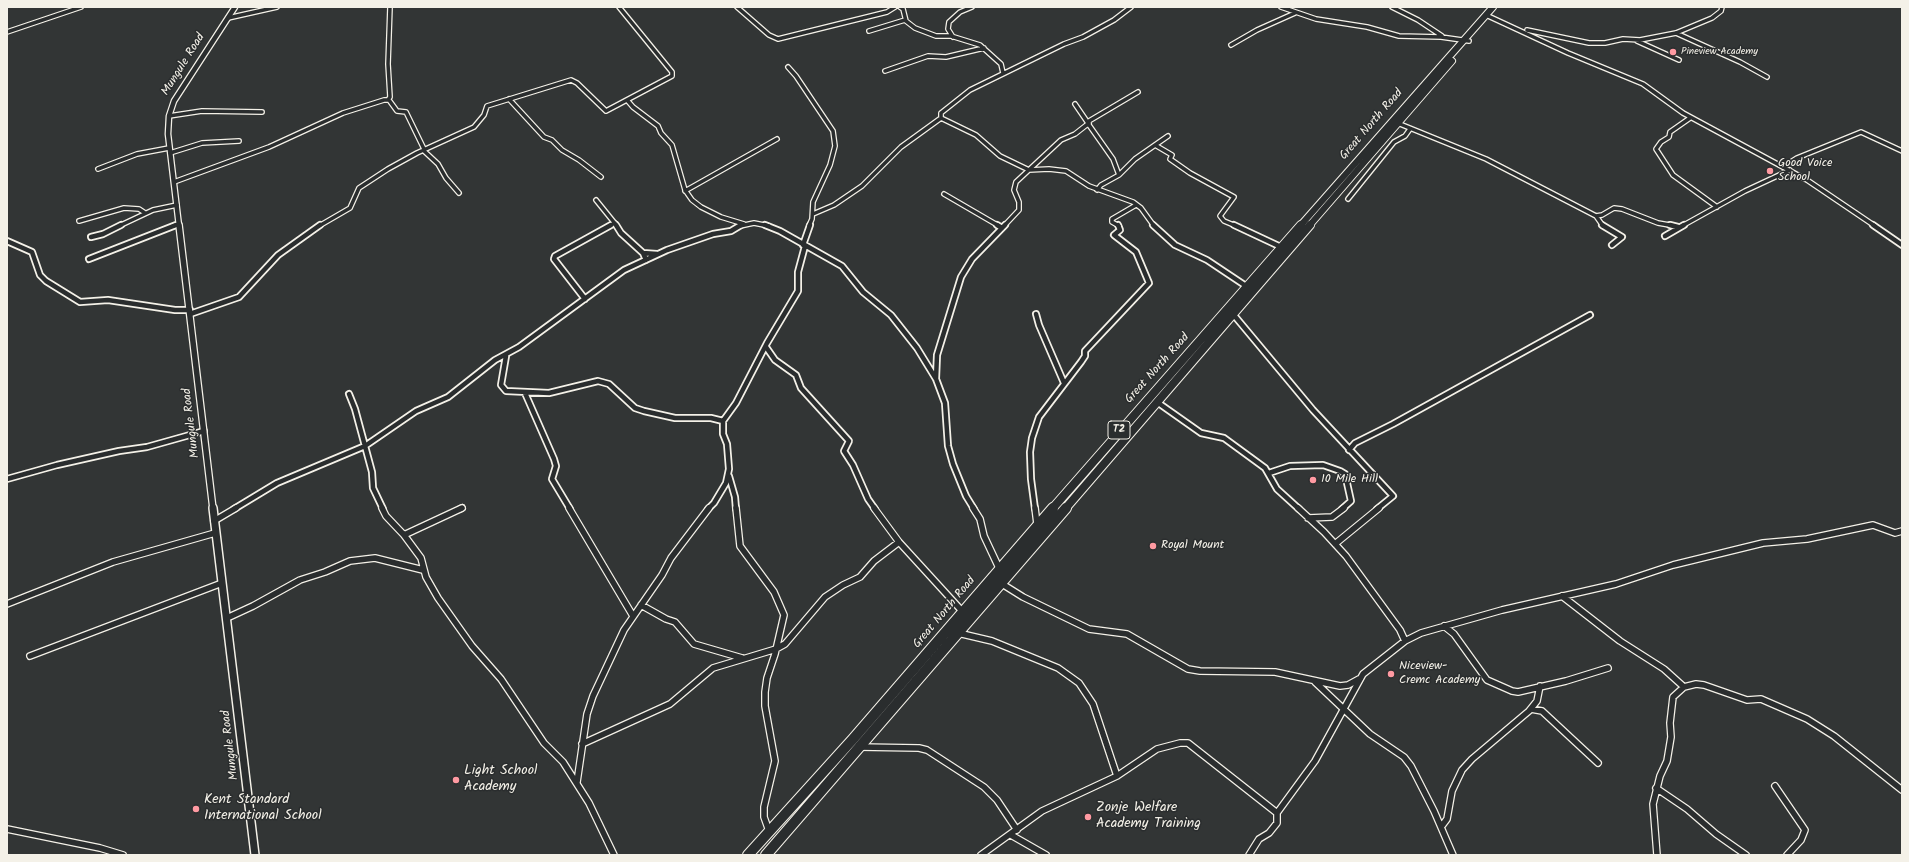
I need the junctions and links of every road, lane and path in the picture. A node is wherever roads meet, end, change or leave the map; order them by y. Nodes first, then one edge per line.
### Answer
1 (81, 7) edge
2 (235, 7) edge
3 (277, 7) edge
4 (390, 7) edge
5 (619, 7) edge
6 (736, 7) edge
7 (895, 7) edge
8 (900, 7) edge
9 (972, 7) edge
10 (1131, 7) edge
11 (1281, 7) edge
12 (1392, 7) edge
13 (1493, 7) edge
14 (1498, 7) edge
15 (1722, 7) edge
16 (1296, 13) junction
17 (1488, 16) junction
18 (228, 18) junction
19 (905, 20) junction
20 (1514, 27) junction
21 (868, 31) dead end
22 (7, 32) edge
23 (1676, 33) junction
24 (953, 37) junction
25 (1443, 37) junction
26 (1466, 40) junction
27 (1636, 40) junction
28 (1231, 45) dead end
29 (984, 48) junction
30 (1679, 60) dead end
31 (788, 67) dead end
32 (885, 72) dead end
33 (1003, 73) junction
34 (1767, 77) dead end
35 (1138, 92) dead end
36 (509, 99) junction
37 (388, 100) junction
38 (627, 100) junction
39 (1075, 104) dead end
40 (262, 112) dead end
41 (169, 116) junction
42 (942, 118) junction
43 (1690, 118) junction
44 (1395, 122) junction
45 (1088, 123) junction
46 (1410, 129) junction
47 (1168, 136) dead end
48 (777, 140) dead end
49 (239, 141) dead end
50 (1155, 145) junction
51 (170, 150) junction
52 (424, 150) junction
53 (1902, 151) edge
54 (1783, 167) junction
55 (98, 169) dead end
56 (1029, 170) junction
57 (1790, 170) junction
58 (1119, 175) junction
59 (601, 177) dead end
60 (174, 182) junction
61 (1097, 190) junction
62 (685, 191) junction
63 (459, 193) dead end
64 (944, 194) dead end
65 (1348, 199) dead end
66 (596, 200) dead end
67 (1136, 204) junction
68 (176, 205) junction
69 (1717, 207) junction
70 (145, 213) junction
71 (813, 214) junction
72 (1596, 216) junction
73 (79, 221) dead end
74 (616, 223) junction
75 (179, 224) junction
76 (744, 224) junction
77 (1002, 228) junction
78 (1678, 228) junction
79 (1665, 236) dead end
80 (91, 237) dead end
81 (7, 241) edge
82 (1612, 245) dead end
83 (1902, 245) edge
84 (804, 246) junction
85 (1281, 247) junction
86 (643, 253) junction
87 (660, 254) junction
88 (89, 259) dead end
89 (646, 260) junction
90 (1250, 289) junction
91 (585, 299) junction
92 (190, 312) junction
93 (1036, 314) dead end
94 (1233, 314) junction
95 (1590, 315) dead end
96 (766, 347) junction
97 (506, 356) junction
98 (936, 379) junction
99 (1064, 383) junction
100 (349, 394) dead end
101 (525, 394) junction
102 (1157, 402) junction
103 (723, 421) junction
104 (204, 431) junction
105 (365, 446) junction
106 (1349, 450) junction
107 (1269, 473) junction
108 (729, 476) junction
109 (7, 479) edge
110 (462, 508) dead end
111 (1308, 518) junction
112 (214, 521) junction
113 (1038, 524) junction
114 (1902, 531) edge
115 (215, 533) junction
116 (404, 535) junction
117 (899, 542) junction
118 (1335, 544) junction
119 (999, 568) junction
120 (423, 570) junction
121 (991, 577) junction
122 (222, 584) junction
123 (1001, 584) junction
124 (1562, 596) junction
125 (7, 604) edge
126 (641, 605) junction
127 (962, 611) junction
128 (633, 616) junction
129 (227, 618) junction
130 (1444, 626) junction
131 (958, 633) junction
132 (1405, 641) junction
133 (776, 650) junction
134 (30, 656) dead end
135 (742, 658) junction
136 (1608, 668) dead end
137 (1359, 678) junction
138 (1313, 681) junction
139 (1540, 686) junction
140 (1684, 687) junction
141 (1531, 708) junction
142 (1344, 709) junction
143 (582, 744) junction
144 (859, 747) junction
145 (1598, 763) dead end
146 (1117, 776) junction
147 (576, 782) junction
148 (1775, 786) dead end
149 (1656, 788) junction
150 (1902, 790) edge
151 (1278, 813) junction
152 (1441, 827) junction
153 (7, 829) edge
154 (1017, 830) junction
155 (769, 832) junction
156 (1012, 834) junction
157 (123, 855) edge
158 (255, 855) edge
159 (614, 855) edge
160 (748, 855) edge
161 (766, 855) edge
162 (981, 855) edge
163 (1046, 855) edge
164 (1249, 855) edge
165 (1453, 855) edge
166 (1657, 855) edge
167 (1746, 855) edge
168 (1787, 855) edge

1 - 22 street
2 - 18 street, Mungule Road
3 - 18 street
4 - 37 street
5 - 38 street
6 - 7 street
8 - 19 street
9 - 24 street
10 - 33 street
11 - 16 street
12 - 25 street
13 - 17 highway, Great North Road / T2
14 - 17 highway, Great North Road / T2
15 - 23 street
16 - 25 street
16 - 28 street
17 - 20 street
17 - 26 highway, Great North Road / T2
18 - 41 street, Mungule Road
19 - 21 street
19 - 24 street
20 - 27 street
20 - 43 street
23 - 27 street
23 - 34 street
24 - 29 street
25 - 26 street
26 - 44 highway, Great North Road / T2
27 - 30 street
29 - 32 street
29 - 33 street
31 - 71 street
33 - 42 street
35 - 45 street
36 - 38 street
36 - 52 street
36 - 59 street
37 - 52 street
37 - 60 street
38 - 62 street
39 - 45 street
40 - 41 street
41 - 51 street, Mungule Road
42 - 56 street
42 - 71 street
43 - 54 street
43 - 69 street
44 - 46 street
44 - 85 highway, Great North Road / T2
44 - 90 highway, Great North Road / T2
45 - 56 street
45 - 58 street
46 - 65 street
46 - 72 street
47 - 50 street
48 - 62 street
49 - 51 street
50 - 58 street
50 - 85 street
51 - 55 street
51 - 60 street, Mungule Road
52 - 63 street
52 - 92 street
53 - 54 street
54 - 57 street
56 - 61 street
56 - 77 street
57 - 69 street
57 - 83 street
58 - 61 street
60 - 68 street, Mungule Road
61 - 67 street
62 - 76 street
64 - 77 street
66 - 74 street
67 - 90 street
67 - 99 street
68 - 70 street
68 - 75 street, Mungule Road
69 - 78 street
70 - 73 street
70 - 80 street
71 - 84 street
72 - 78 street
72 - 82 street
74 - 86 street
74 - 91 street
75 - 88 street
75 - 92 street, Mungule Road
76 - 84 street
76 - 87 street
77 - 98 street
78 - 79 street
81 - 92 street
84 - 96 street
84 - 98 street
85 - 90 highway, Great North Road / T2
86 - 87 street
86 - 89 street
87 - 89 street
89 - 91 street
90 - 94 highway, Great North Road / T2
90 - 113 highway, Great North Road / T2
91 - 97 street
92 - 104 street, Mungule Road
93 - 99 street
94 - 102 highway, Great North Road / T2
94 - 106 street
95 - 106 street
96 - 103 street
96 - 117 street
97 - 101 street
97 - 105 street
98 - 119 street
99 - 113 street
100 - 105 street
101 - 103 street
101 - 128 street
102 - 107 street
102 - 123 highway, Great North Road / T2
103 - 108 street
104 - 109 street
104 - 112 street, Mungule Road
105 - 112 street
105 - 116 street
106 - 118 street
107 - 111 street
107 - 111 street
108 - 126 street
108 - 133 street
110 - 116 street
111 - 118 street
112 - 115 street, Mungule Road
113 - 119 highway, Great North Road / T2
114 - 124 street
115 - 122 street, Mungule Road
115 - 125 street
116 - 120 street
117 - 127 street
117 - 133 street
118 - 132 street
119 - 121 highway, Great North Road / T2
120 - 129 street
120 - 147 street
121 - 123 street
121 - 127 highway, Great North Road / T2
122 - 129 street, Mungule Road
122 - 134 street
123 - 131 highway, Great North Road / T2
123 - 138 street
124 - 130 street
124 - 140 street
126 - 128 street
126 - 135 street
127 - 155 highway, Great North Road / T2
128 - 143 street
129 - 158 street, Mungule Road
130 - 132 street
130 - 139 street
131 - 144 highway, Great North Road / T2
131 - 146 street
132 - 137 street
133 - 135 street
133 - 155 street
135 - 143 street
136 - 139 street
137 - 138 street
137 - 142 street
138 - 142 street
139 - 141 street
140 - 149 street
140 - 150 street
141 - 145 street
141 - 152 street
142 - 151 street
142 - 152 street
143 - 147 street
144 - 154 street
144 - 161 highway, Great North Road / T2
146 - 151 street
146 - 154 street
147 - 159 street
148 - 168 street
149 - 166 street
149 - 167 street
151 - 164 street
152 - 165 street
153 - 157 street
154 - 156 street
155 - 160 highway, Great North Road / T2
156 - 162 street
156 - 163 street

